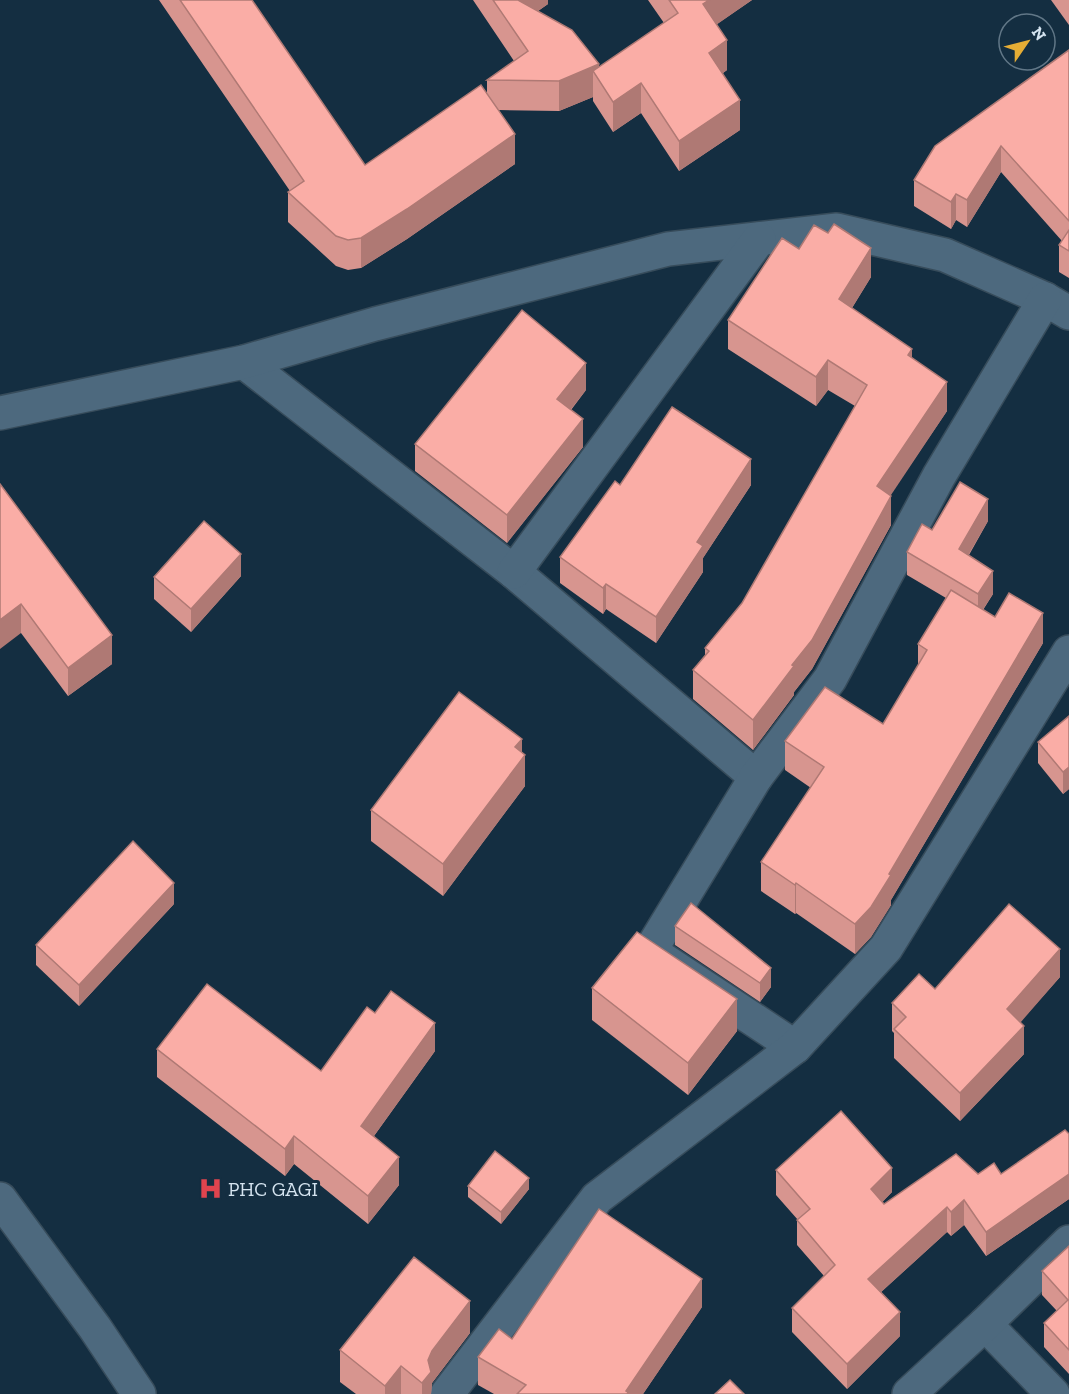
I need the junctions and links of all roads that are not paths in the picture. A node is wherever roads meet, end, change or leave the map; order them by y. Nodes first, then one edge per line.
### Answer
1 (759, 239) junction
2 (1057, 306) edge
3 (244, 362) junction
4 (0, 413) edge
5 (514, 572) junction
6 (1069, 652) edge
7 (756, 777) junction
8 (795, 1047) junction
9 (0, 1200) edge
10 (1069, 1242) edge
11 (985, 1324) junction
12 (139, 1394) edge
13 (447, 1394) edge
14 (909, 1394) edge
15 (1053, 1394) edge

1 - 2 street
1 - 3 street
1 - 5 street
2 - 7 street
3 - 4 street
3 - 5 street
5 - 7 street
6 - 8 street
7 - 8 street
8 - 13 street
9 - 12 street
10 - 11 street
11 - 14 street
11 - 15 street

